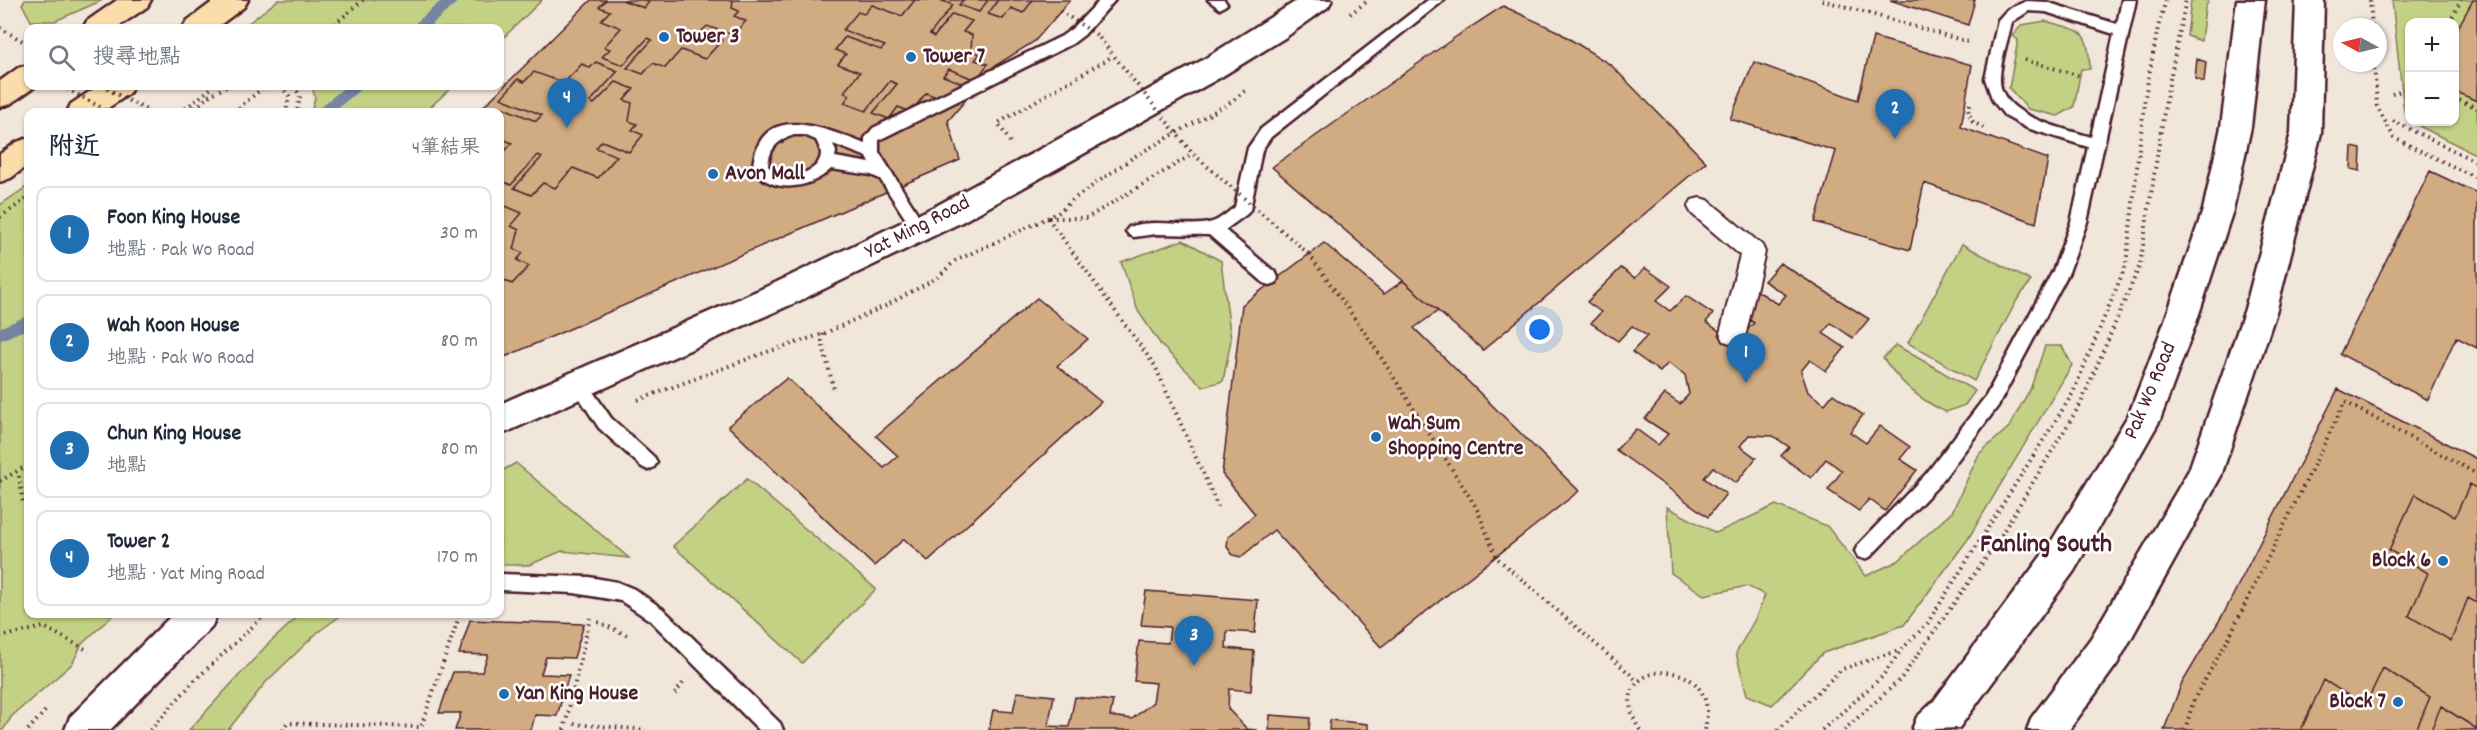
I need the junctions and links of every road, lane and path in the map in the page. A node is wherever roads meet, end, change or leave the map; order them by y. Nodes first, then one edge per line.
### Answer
1 (137, 0) edge
2 (234, 0) edge
3 (363, 0) edge
4 (1108, 0) edge
5 (1437, 0) edge
6 (2129, 0) edge
7 (2166, 0) edge
8 (2186, 0) edge
9 (2251, 0) edge
10 (2310, 0) edge
11 (2370, 0) edge
12 (2461, 0) edge
13 (1305, 4) edge
14 (1060, 11) dead end
15 (2371, 18) edge
16 (2453, 18) edge
17 (103, 24) edge
18 (201, 24) edge
19 (335, 24) edge
20 (0, 28) edge
21 (2122, 31) junction
22 (24, 42) edge
23 (1113, 56) junction
24 (2374, 72) edge
25 (24, 79) edge
26 (2405, 89) edge
27 (70, 90) edge
28 (109, 90) edge
29 (113, 90) edge
30 (209, 90) edge
31 (221, 90) edge
32 (260, 90) edge
33 (284, 90) edge
34 (296, 90) edge
35 (2392, 94) dead end
36 (0, 96) edge
37 (2459, 100) edge
38 (87, 108) edge
39 (103, 108) edge
40 (143, 108) edge
41 (186, 108) edge
42 (196, 108) edge
43 (239, 108) edge
44 (287, 108) edge
45 (298, 108) edge
46 (2477, 108) edge
47 (2393, 121) dead end
48 (814, 132) junction
49 (2096, 144) junction
50 (1013, 146) dead end
51 (24, 153) edge
52 (872, 153) junction
53 (1193, 154) junction
54 (826, 162) junction
55 (2477, 162) edge
56 (0, 170) edge
57 (885, 175) junction
58 (2477, 178) edge
59 (24, 201) edge
60 (1700, 207) dead end
61 (0, 217) edge
62 (919, 228) junction
63 (1212, 228) junction
64 (1134, 231) dead end
65 (1270, 278) dead end
66 (1733, 333) dead end
67 (823, 334) dead end
68 (577, 382) junction
69 (834, 390) dead end
70 (504, 418) edge
71 (648, 462) dead end
72 (24, 467) edge
73 (2477, 474) edge
74 (19, 476) dead end
75 (0, 480) edge
76 (24, 503) edge
77 (1218, 507) dead end
78 (1864, 551) dead end
79 (504, 582) edge
80 (578, 617) dead end
81 (196, 618) edge
82 (262, 618) edge
83 (459, 618) edge
84 (590, 618) junction
85 (0, 637) edge
86 (638, 640) dead end
87 (1902, 649) junction
88 (89, 651) dead end
89 (676, 674) dead end
90 (1638, 681) junction
91 (675, 694) dead end
92 (574, 723) dead end
93 (84, 730) edge
94 (150, 730) edge
95 (283, 730) edge
96 (564, 730) edge
97 (646, 730) edge
98 (773, 730) edge
99 (1641, 730) edge
100 (1705, 730) edge
101 (1778, 730) edge
102 (1822, 730) edge
103 (1844, 730) edge
104 (1931, 730) edge
105 (2046, 730) edge
106 (2185, 730) edge

1 - 17 highway
2 - 18 highway
3 - 19 path
4 - 52 lane
5 - 63 lane
6 - 21 lane
7 - 87 path
8 - 103 path
9 - 104 main road, Pak Wo Road
10 - 105 main road
11 - 15 path
12 - 16 path
13 - 62 main road, Yat Ming Road
14 - 23 path, bridge
20 - 22 path
21 - 49 lane
21 - 49 lane
23 - 50 path
23 - 53 path, bridge
24 - 58 path
25 - 36 highway
26 - 35 path
27 - 39 path, bridge
28 - 40 path, bridge
29 - 38 highway
30 - 41 path
31 - 42 path
32 - 43 path
33 - 44 path
34 - 45 path
37 - 46 path
47 - 55 path
48 - 52 lane
48 - 54 lane
48 - 54 lane
49 - 78 lane
51 - 56 highway
52 - 57 lane
53 - 77 path
53 - 90 path, bridge
54 - 57 lane
57 - 62 lane
59 - 61 path
60 - 66 street
62 - 68 main road, Yat Ming Road
63 - 64 lane
63 - 65 lane
67 - 69 path
68 - 70 main road, Yat Ming Road
68 - 71 lane
72 - 75 path
73 - 106 path
74 - 76 path
79 - 98 lane
80 - 84 path
81 - 93 main road
82 - 94 path
83 - 95 path
84 - 86 path
84 - 96 path
85 - 88 path
87 - 101 path
87 - 102 path
89 - 91 path
90 - 99 path, bridge
90 - 100 path, bridge
92 - 97 path

